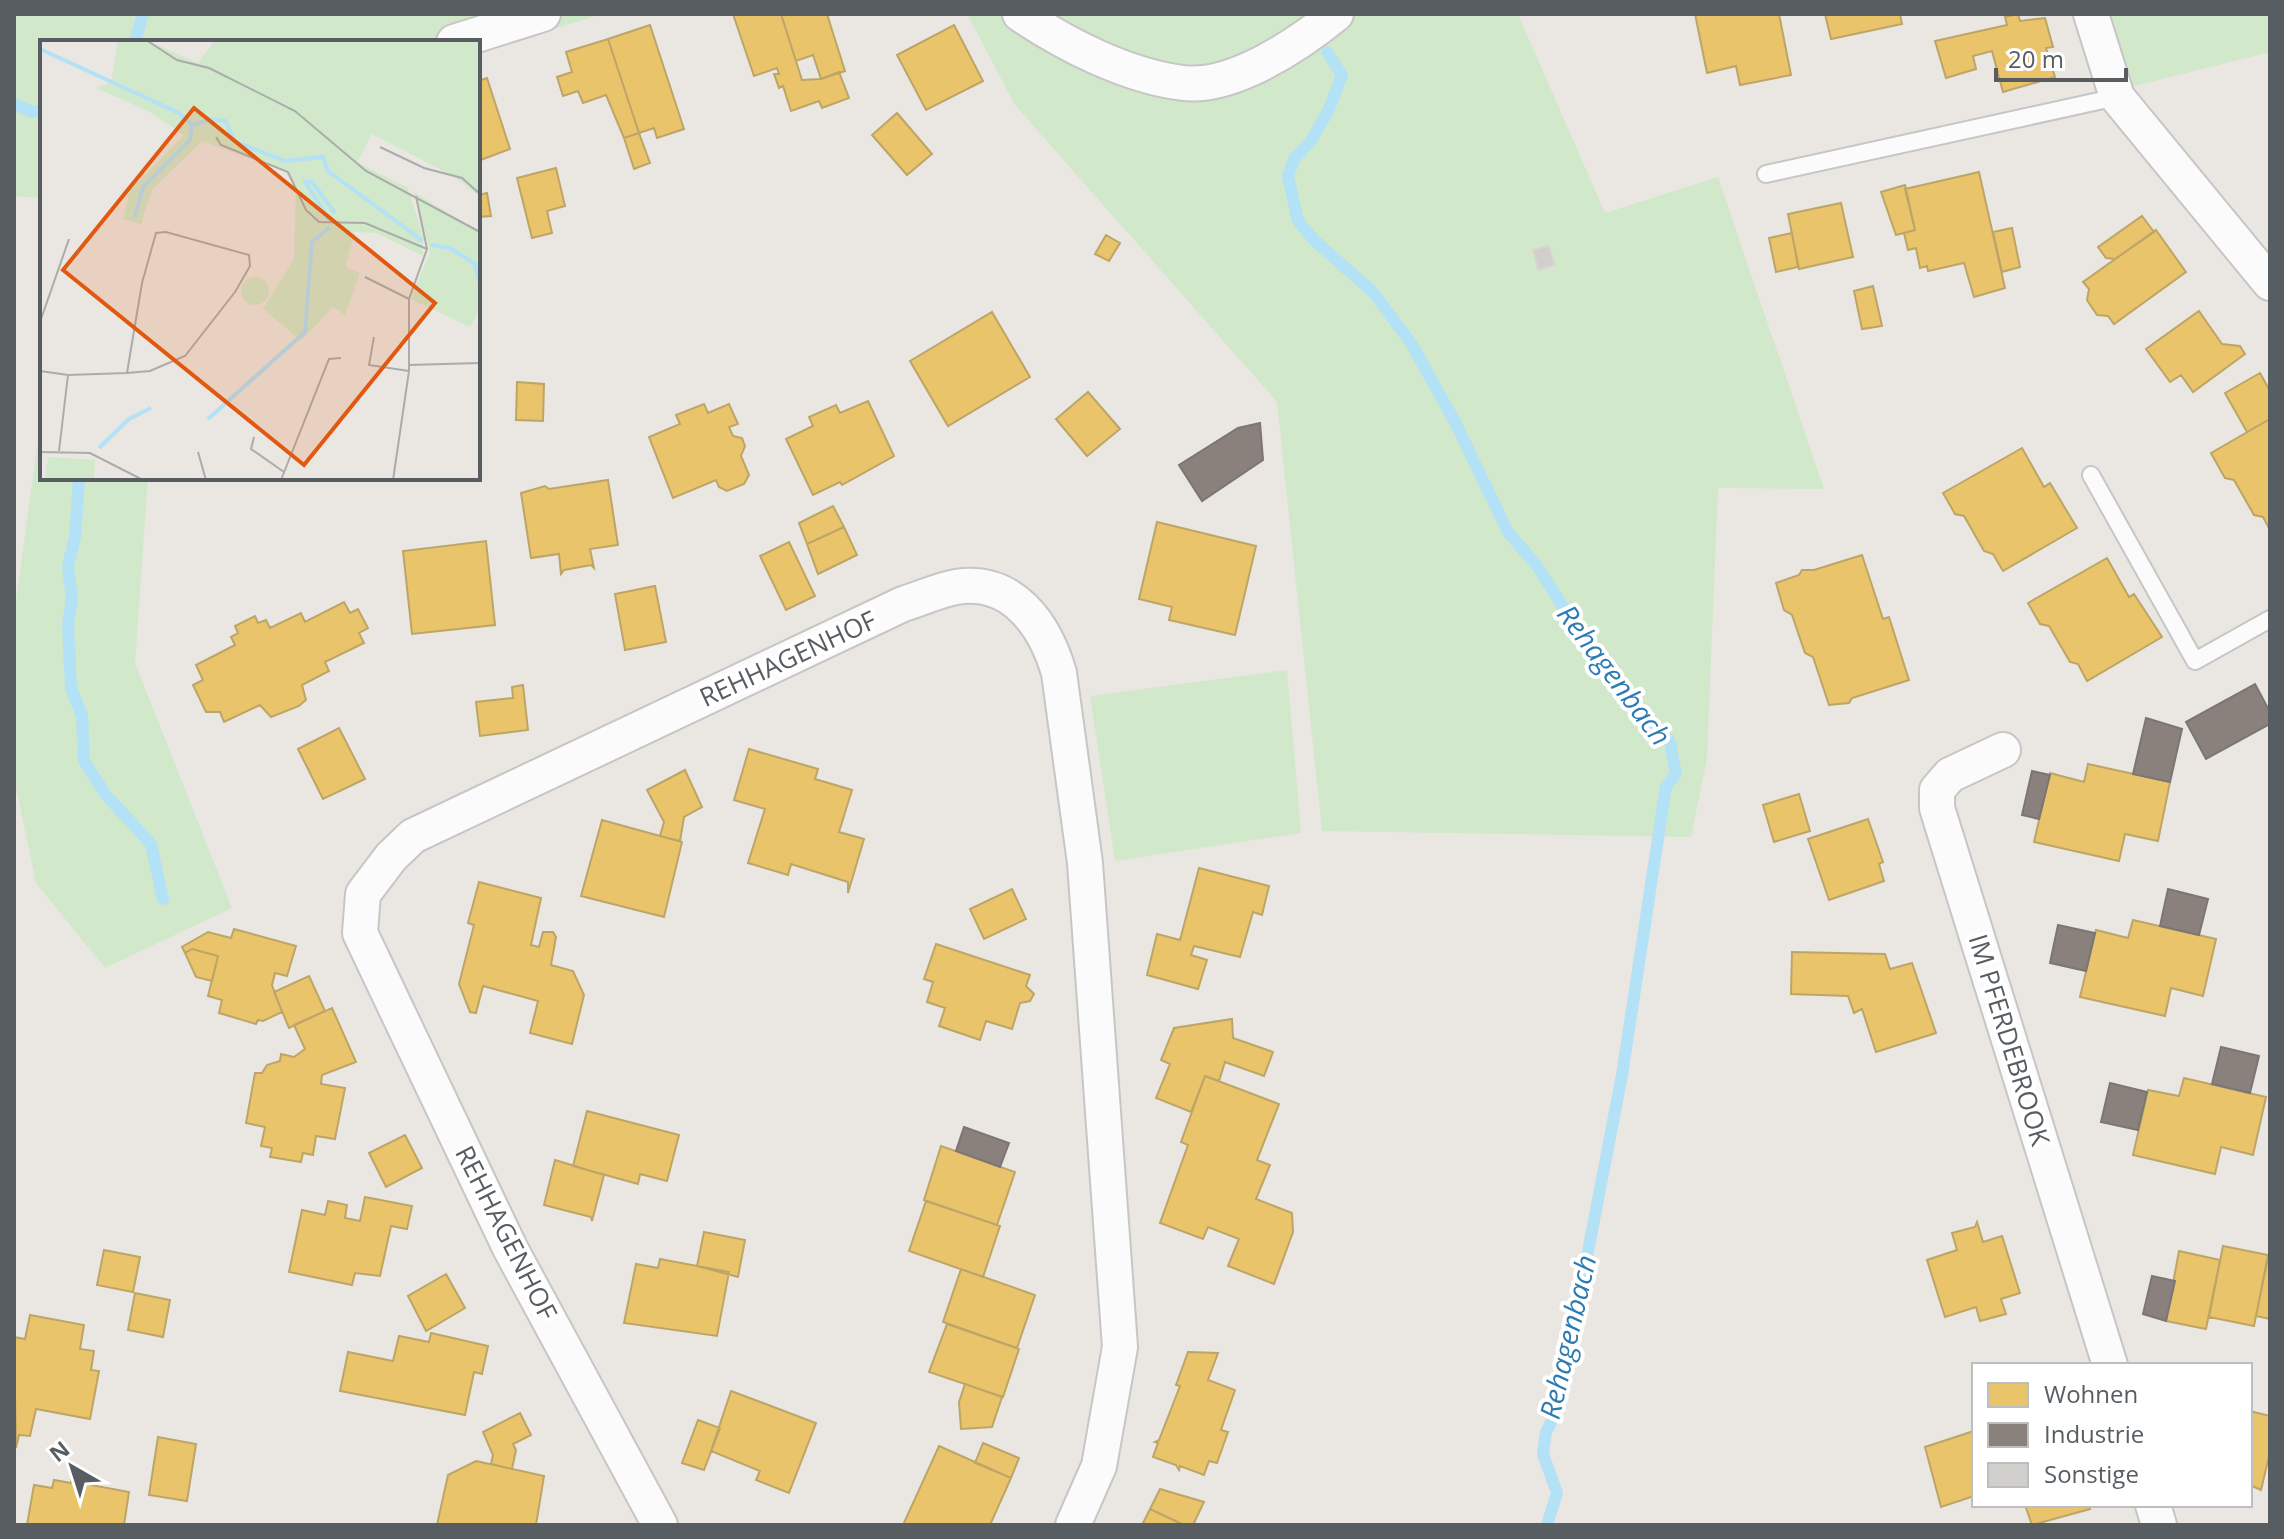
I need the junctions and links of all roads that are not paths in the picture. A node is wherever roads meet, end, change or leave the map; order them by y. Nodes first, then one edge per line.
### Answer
1 (543, 14) edge
2 (1020, 14) edge
3 (1336, 14) edge
4 (2091, 14) edge
5 (460, 40) edge
6 (2117, 97) junction
7 (1766, 174) dead end
8 (2270, 283) edge
9 (2091, 475) dead end
10 (2270, 619) edge
11 (2003, 750) dead end
12 (2109, 1363) edge
13 (660, 1525) edge
14 (1073, 1525) edge

1 - 5 street
2 - 3 street
4 - 6 street
6 - 7 lane
6 - 8 street
9 - 10 lane
11 - 12 street, IM PFERDEBROOK
13 - 14 street, REHHAGENHOF

